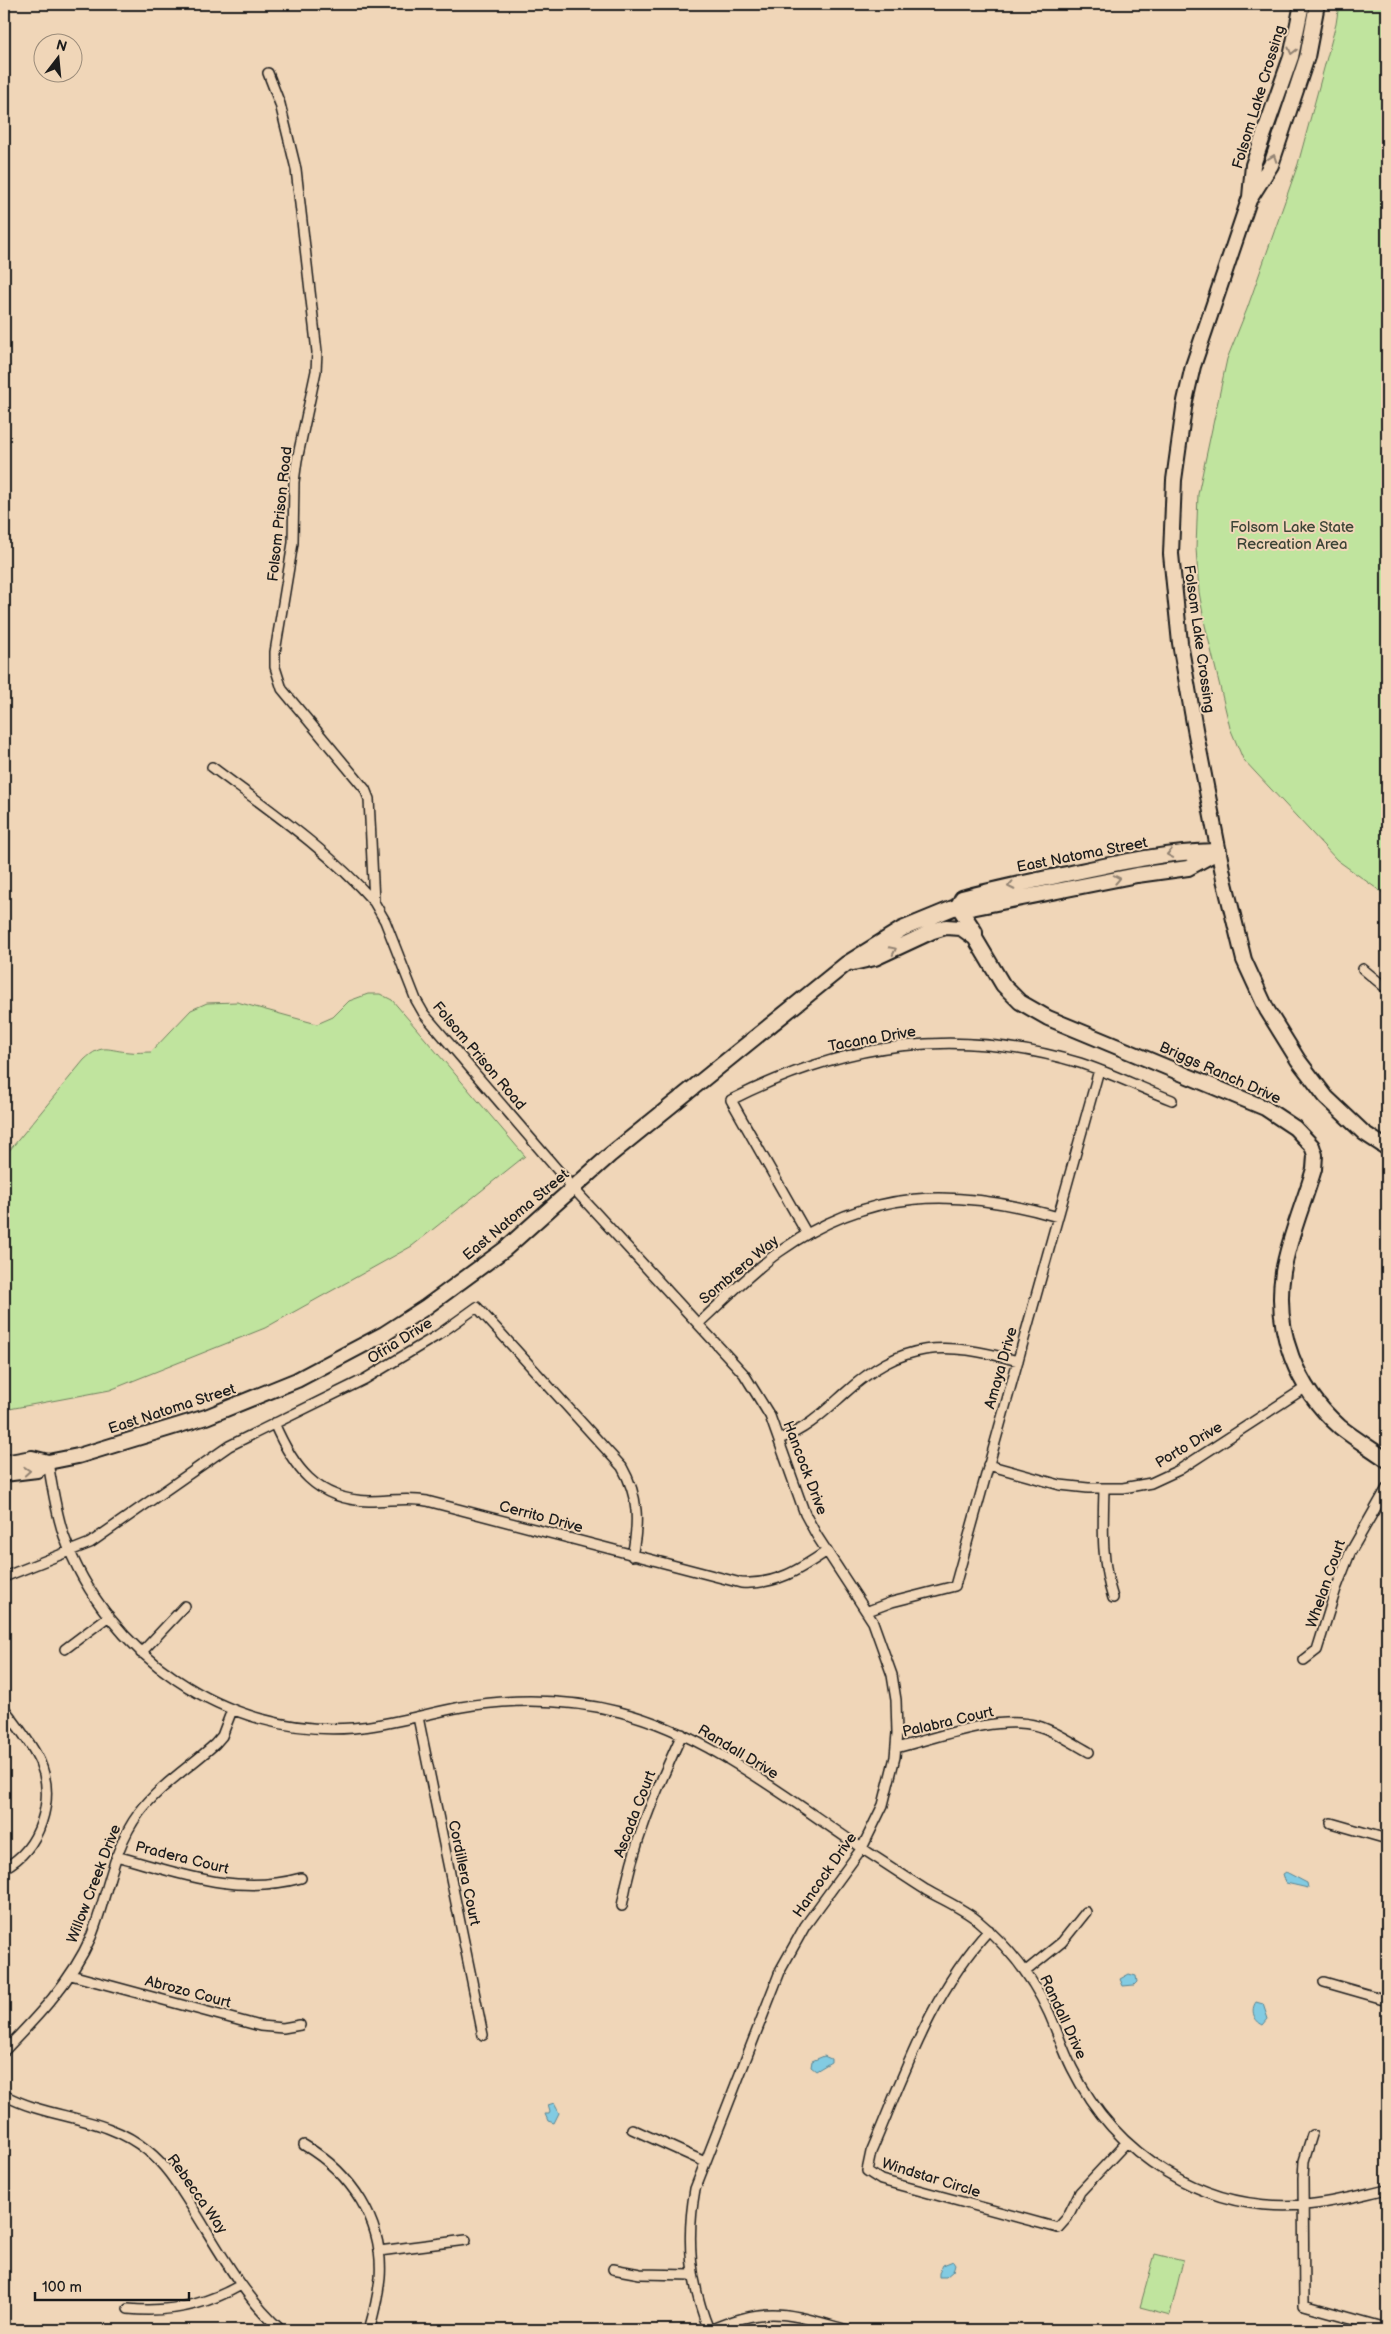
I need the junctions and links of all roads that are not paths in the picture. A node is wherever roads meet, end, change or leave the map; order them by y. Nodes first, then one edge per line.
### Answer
1 (1302, 4) edge
2 (1317, 4) edge
3 (268, 73) dead end
4 (1249, 200) junction
5 (212, 767) dead end
6 (1219, 851) junction
7 (374, 902) junction
8 (958, 906) junction
9 (974, 938) junction
10 (846, 964) junction
11 (1363, 969) dead end
12 (1387, 989) edge
13 (1099, 1070) junction
14 (1172, 1100) dead end
15 (1387, 1148) edge
16 (574, 1188) junction
17 (1058, 1217) junction
18 (807, 1234) junction
19 (699, 1323) junction
20 (1018, 1361) junction
21 (1305, 1388) junction
22 (274, 1423) junction
23 (779, 1439) junction
24 (1387, 1460) edge
25 (48, 1462) junction
26 (4, 1463) edge
27 (988, 1465) junction
28 (4, 1474) edge
29 (1387, 1488) edge
30 (1104, 1489) junction
31 (71, 1551) junction
32 (827, 1551) junction
33 (632, 1556) junction
34 (4, 1577) edge
35 (1113, 1598) dead end
36 (186, 1606) dead end
37 (868, 1611) junction
38 (109, 1616) junction
39 (65, 1649) dead end
40 (142, 1653) junction
41 (1304, 1660) dead end
42 (4, 1708) edge
43 (232, 1710) junction
44 (418, 1717) junction
45 (682, 1734) junction
46 (896, 1748) junction
47 (1089, 1752) dead end
48 (1331, 1823) dead end
49 (1387, 1839) edge
50 (862, 1848) junction
51 (116, 1856) junction
52 (4, 1868) edge
53 (301, 1878) dead end
54 (622, 1906) dead end
55 (1086, 1912) dead end
56 (989, 1930) junction
57 (1026, 1971) junction
58 (71, 1975) junction
59 (1324, 1982) dead end
60 (1387, 2000) edge
61 (300, 2025) dead end
62 (483, 2035) dead end
63 (4, 2051) edge
64 (4, 2095) edge
65 (632, 2129) dead end
66 (1312, 2135) dead end
67 (1126, 2143) junction
68 (304, 2145) dead end
69 (705, 2162) junction
70 (1387, 2189) edge
71 (1304, 2205) junction
72 (466, 2240) dead end
73 (379, 2251) junction
74 (613, 2269) dead end
75 (692, 2275) junction
76 (241, 2284) junction
77 (128, 2309) dead end
78 (1387, 2328) edge
79 (281, 2330) edge
80 (369, 2330) edge
81 (709, 2330) edge
82 (848, 2330) edge

1 -> 4 main road, Folsom Lake Crossing
4 -> 2 main road, Folsom Lake Crossing
3 - 7 street, Folsom Prison Road
4 - 6 main road, Folsom Lake Crossing
5 - 7 street, Folsom Prison Road
6 - 8 main road, East Natoma Street
6 - 15 main road
7 - 16 street, Folsom Prison Road
8 - 9 main road, Briggs Ranch Drive
8 - 10 main road, East Natoma Street
10 -> 9 main road
9 - 21 main road, Briggs Ranch Drive
10 - 16 main road, East Natoma Street
11 - 12 street
13 - 14 street, Tacana Drive
13 - 17 street, Amaya Drive
13 - 18 street, Tacana Drive
16 - 19 street, Hancock Drive
16 - 25 main road, East Natoma Street
17 - 18 street, Sombrero Way
17 - 20 street, Amaya Drive
18 - 19 street, Sombrero Way
19 - 23 street, Hancock Drive
20 - 23 street
20 - 27 street, Amaya Drive
21 - 24 main road, Briggs Ranch Drive
21 - 30 street, Porto Drive
22 - 31 street, Ofria Drive
22 - 33 street, Cerrito Drive
22 - 33 street, Ofria Drive
23 - 32 street, Hancock Drive
25 - 26 main road, East Natoma Street
28 -> 25 main road, East Natoma Street
25 - 31 street, Randall Drive
27 - 30 street, Porto Drive
27 - 37 street, Amaya Drive
29 - 41 street, Whelan Court
30 - 35 street
31 - 34 street, Ofria Drive
31 - 38 street, Randall Drive
32 - 33 street, Cerrito Drive
32 - 37 street, Hancock Drive
36 - 40 street
37 - 46 street, Hancock Drive
38 - 39 street
38 - 40 street, Randall Drive
40 - 43 street, Randall Drive
42 - 52 street
43 - 44 street, Randall Drive
43 - 51 street, Willow Creek Drive
44 - 45 street, Randall Drive
44 - 62 street, Cordillera Court
45 - 50 street, Randall Drive
45 - 54 street, Ascada Court
46 - 47 street, Palabra Court
46 - 50 street, Hancock Drive
48 - 49 street
50 - 56 street, Randall Drive
50 - 69 street, Hancock Drive
51 - 53 street, Pradera Court
51 - 58 street, Willow Creek Drive
55 - 57 street
56 - 57 street, Randall Drive
56 - 67 street, Windstar Circle
57 - 67 street, Randall Drive
58 - 61 street, Abrozo Court
58 - 63 street, Willow Creek Drive
59 - 60 street
64 - 76 street, Rebecca Way
65 - 69 street
66 - 71 street
67 - 71 street, Randall Drive
68 - 73 street
69 - 75 street, Hancock Drive
70 - 71 street, Randall Drive
71 - 78 street
72 - 73 street
73 - 80 street
74 - 75 street
75 - 81 street, Hancock Drive
76 - 77 street
76 - 79 street, Rebecca Way
81 - 82 street

